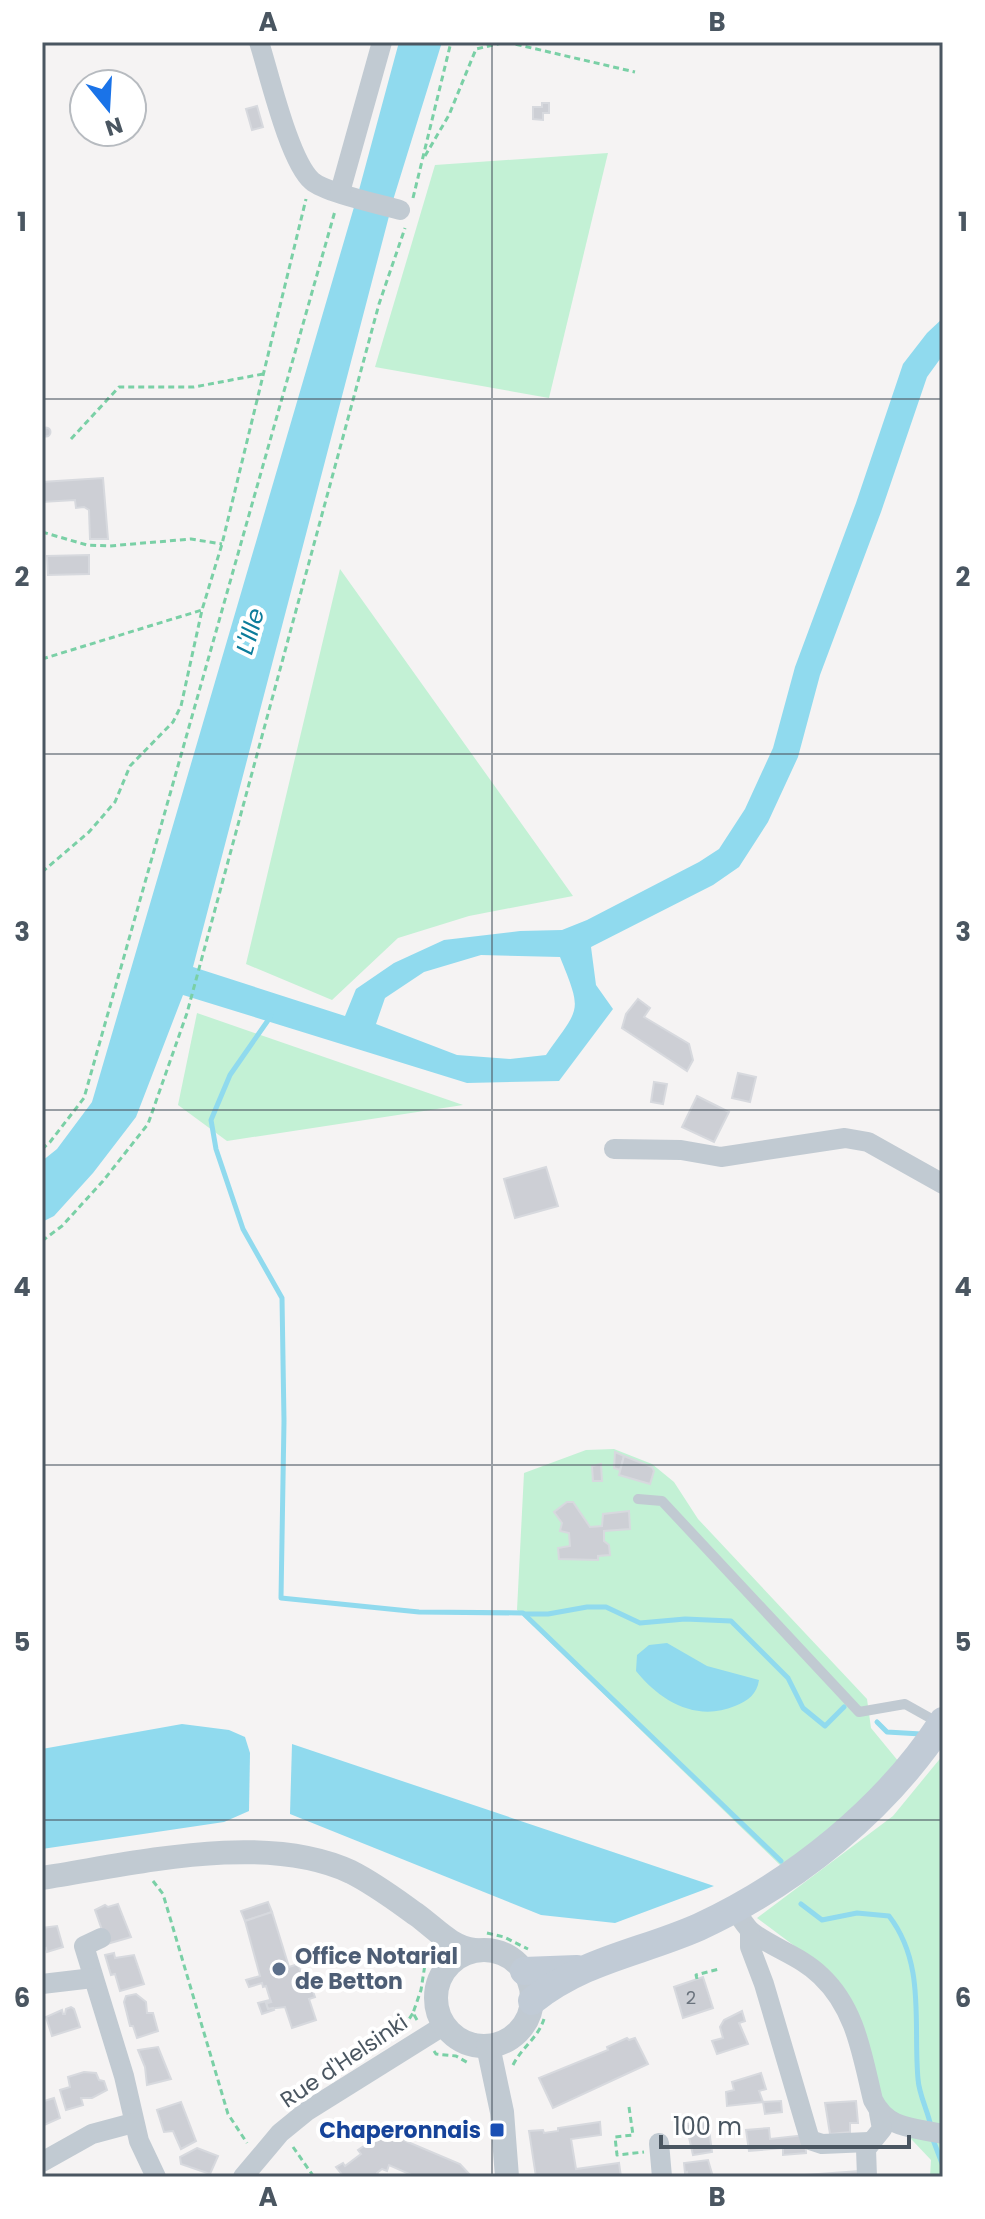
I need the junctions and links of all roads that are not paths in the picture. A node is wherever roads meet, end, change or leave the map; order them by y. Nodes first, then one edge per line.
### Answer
1 (259, 42) edge
2 (382, 42) edge
3 (345, 194) junction
4 (406, 212) road end
5 (614, 1149) dead end
6 (943, 1184) edge
7 (638, 1499) dead end
8 (942, 1722) edge
9 (42, 1878) edge
10 (421, 1918) junction
11 (742, 1920) junction
12 (101, 1938) dead end
13 (476, 1941) junction
14 (440, 1960) junction
15 (581, 1969) junction
16 (537, 1971) junction
17 (93, 1978) junction
18 (42, 1984) edge
19 (539, 2007) junction
20 (434, 2031) junction
21 (488, 2046) junction
22 (879, 2113) junction
23 (133, 2123) junction
24 (934, 2132) edge
25 (869, 2142) junction
26 (659, 2143) dead end
27 (42, 2162) edge
28 (654, 2171) edge
29 (156, 2177) edge
30 (243, 2177) edge
31 (507, 2177) edge
32 (867, 2177) edge

1 - 3 street
2 - 3 street
3 - 4 street
5 - 6 street
7 - 8 lane
8 - 11 main road
9 - 10 street
10 - 13 street
10 - 14 street
11 - 15 main road
11 - 22 street
11 - 25 street
12 - 17 street
13 - 14 street
13 - 16 street
14 - 20 street
15 - 16 main road
15 - 19 main road
16 - 19 street
17 - 18 street
17 - 23 street
19 - 21 street
20 - 21 street
20 - 30 street, Rue d'Helsinki
21 - 31 street
22 - 24 street
22 - 25 street
23 - 27 street
23 - 29 street
25 - 32 street
26 - 28 street

